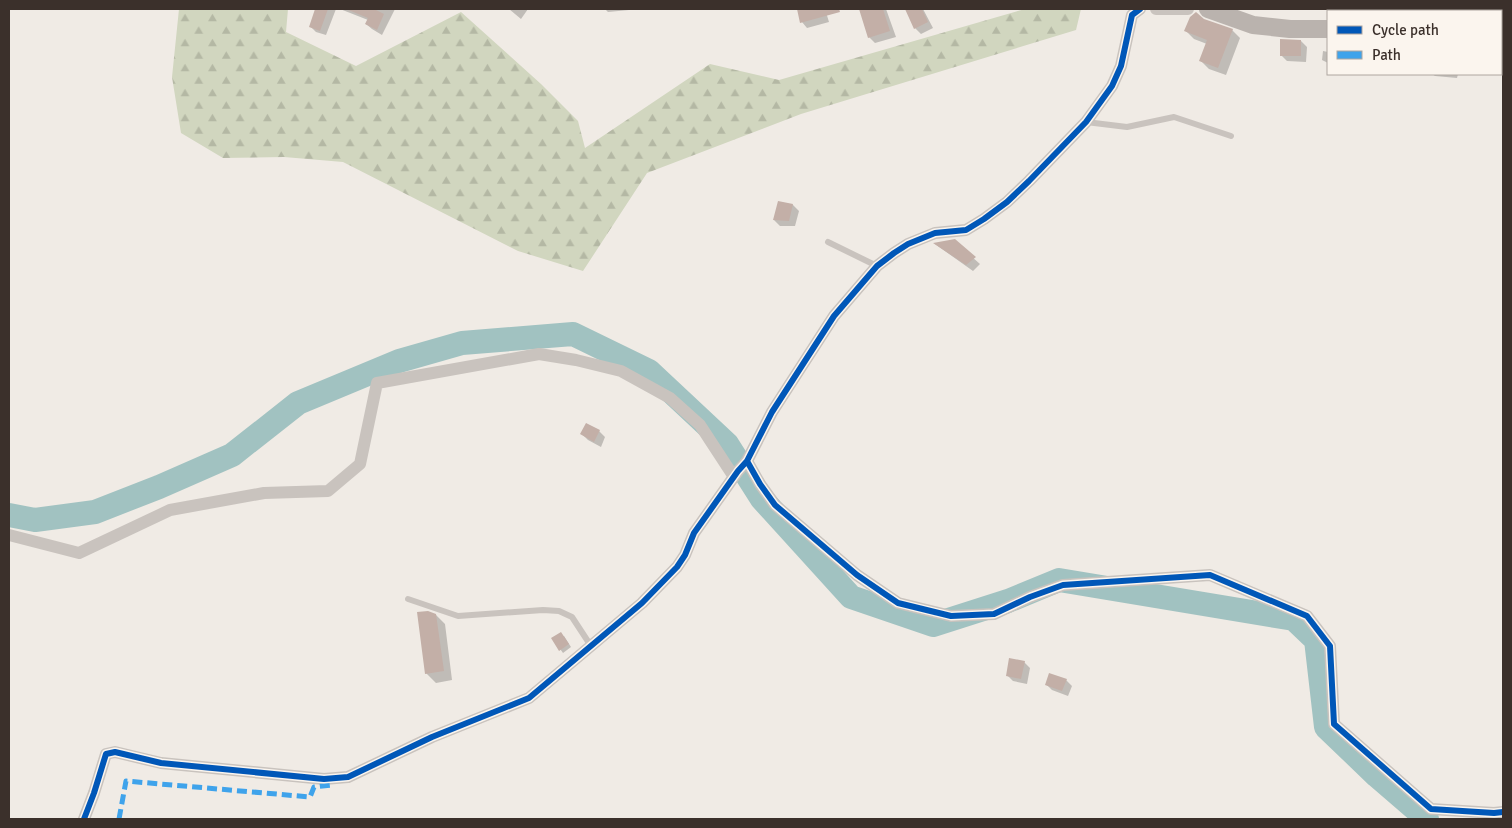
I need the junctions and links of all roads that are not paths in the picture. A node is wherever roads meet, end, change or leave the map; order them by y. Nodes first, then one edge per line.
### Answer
1 (1140, 9) edge
2 (1156, 9) edge
3 (1188, 9) edge
4 (1208, 9) edge
5 (1327, 29) edge
6 (1086, 122) junction
7 (1231, 136) dead end
8 (828, 242) dead end
9 (877, 266) junction
10 (740, 468) junction
11 (9, 535) edge
12 (408, 599) dead end
13 (591, 646) junction
14 (1503, 812) edge
15 (84, 819) edge

1 - 6 street
2 - 3 street
4 - 5 street
6 - 7 lane
6 - 9 street
8 - 9 lane
9 - 10 street
10 - 11 street
10 - 13 street
10 - 14 street
12 - 13 lane
13 - 15 street

